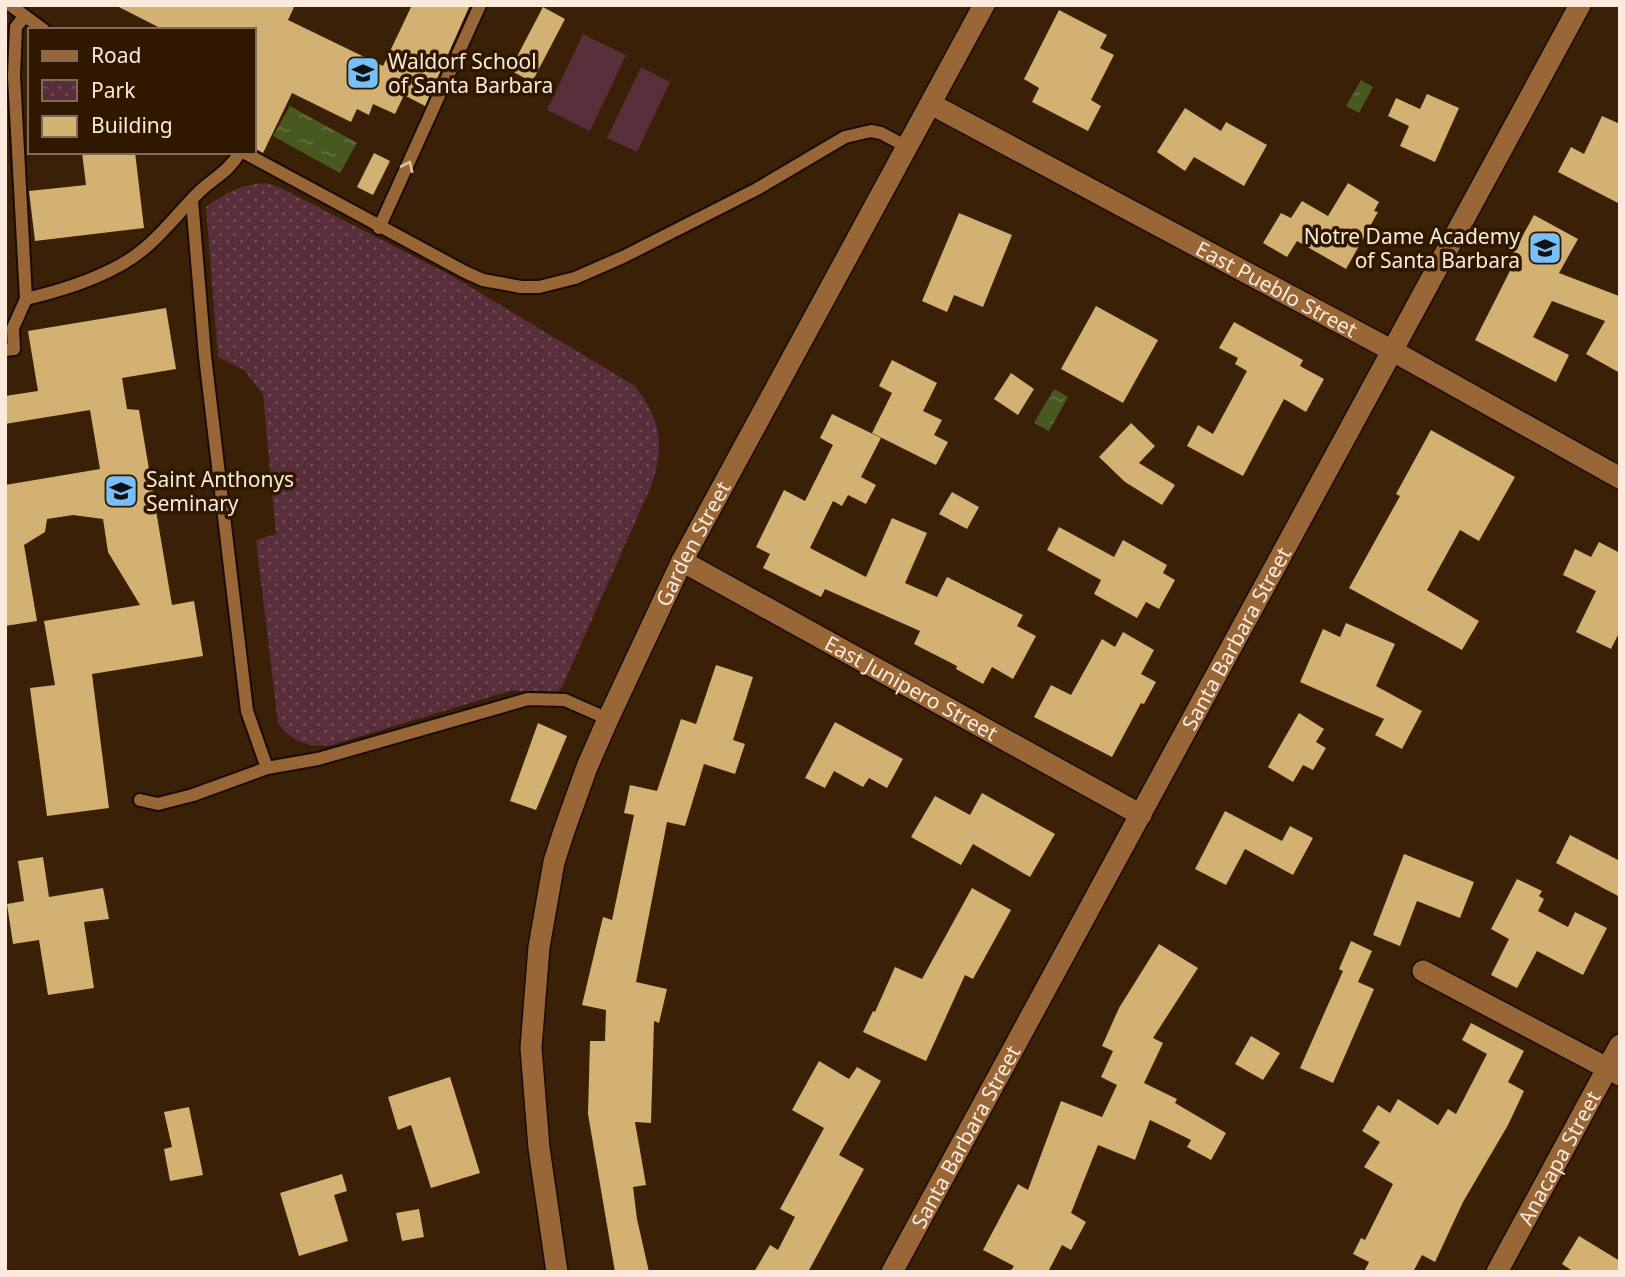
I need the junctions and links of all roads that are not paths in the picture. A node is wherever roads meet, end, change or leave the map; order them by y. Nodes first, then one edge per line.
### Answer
1 (10, 5) edge
2 (480, 5) edge
3 (984, 5) edge
4 (1580, 5) edge
5 (23, 17) junction
6 (41, 28) edge
7 (931, 104) junction
8 (907, 147) junction
9 (241, 154) edge
10 (246, 154) edge
11 (192, 200) junction
12 (379, 228) junction
13 (26, 299) junction
14 (5, 350) edge
15 (1392, 351) junction
16 (1620, 478) edge
17 (682, 561) junction
18 (608, 719) junction
19 (267, 768) junction
20 (140, 800) dead end
21 (1141, 815) junction
22 (1423, 971) dead end
23 (1620, 1045) edge
24 (1613, 1072) edge
25 (558, 1272) edge
26 (892, 1272) edge
27 (1497, 1272) edge

1 - 5 lane
12 -> 2 lane
3 - 7 street, Garden Street
4 - 15 street, Santa Barbara Street
5 - 6 lane
5 - 13 lane
7 - 8 street, Garden Street
7 - 15 street, East Pueblo Street
8 - 12 lane
8 - 17 street, Garden Street
9 - 11 lane
10 - 12 lane
11 - 13 lane
11 - 19 lane
13 - 14 lane
15 - 16 street, East Pueblo Street
15 - 21 street, Santa Barbara Street
17 - 18 street, Garden Street
17 - 21 street, East Junipero Street
18 - 19 lane
18 - 25 street, Garden Street
19 - 20 lane
21 - 26 street, Santa Barbara Street
22 - 24 street
23 - 24 street, Anacapa Street
24 - 27 street, Anacapa Street

